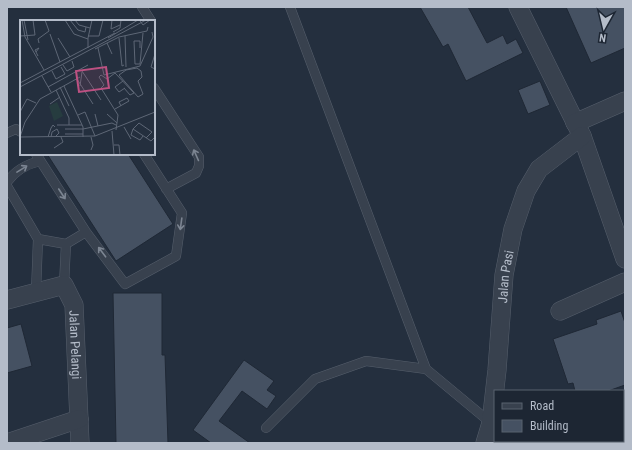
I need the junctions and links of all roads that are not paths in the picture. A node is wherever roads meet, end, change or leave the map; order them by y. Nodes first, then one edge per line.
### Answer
1 (142, 7) edge
2 (290, 7) edge
3 (518, 7) edge
4 (150, 20) edge
5 (155, 90) edge
6 (625, 101) edge
7 (579, 129) junction
8 (20, 131) edge
9 (7, 133) edge
10 (145, 155) edge
11 (38, 158) edge
12 (7, 182) edge
13 (7, 186) edge
14 (166, 189) junction
15 (86, 232) junction
16 (38, 239) junction
17 (66, 244) junction
18 (625, 258) edge
19 (625, 282) edge
20 (64, 285) junction
21 (36, 292) junction
22 (7, 300) edge
23 (560, 311) dead end
24 (426, 369) junction
25 (495, 390) edge
26 (494, 396) edge
27 (79, 419) junction
28 (491, 423) junction
29 (266, 428) dead end
30 (7, 443) edge
31 (80, 443) edge
32 (485, 443) edge

1 - 4 lane
2 - 24 lane
3 - 7 street
14 -> 5 lane
6 - 7 street, Jalan Pasi
7 - 18 street
7 - 25 street, Jalan Pasi
8 - 9 lane
10 - 14 lane
12 -> 11 lane
11 -> 15 lane
13 - 16 lane
14 -> 15 lane
15 - 17 lane
16 - 17 lane
16 - 21 lane
17 - 20 lane
19 - 23 street
20 - 21 street
20 - 27 street, Jalan Pelangi
21 - 22 street
24 - 28 lane
24 - 29 lane
26 - 28 street, Jalan Pasi
27 - 30 street
27 - 31 street, Jalan Pelangi
28 - 32 street, Jalan Pasi

